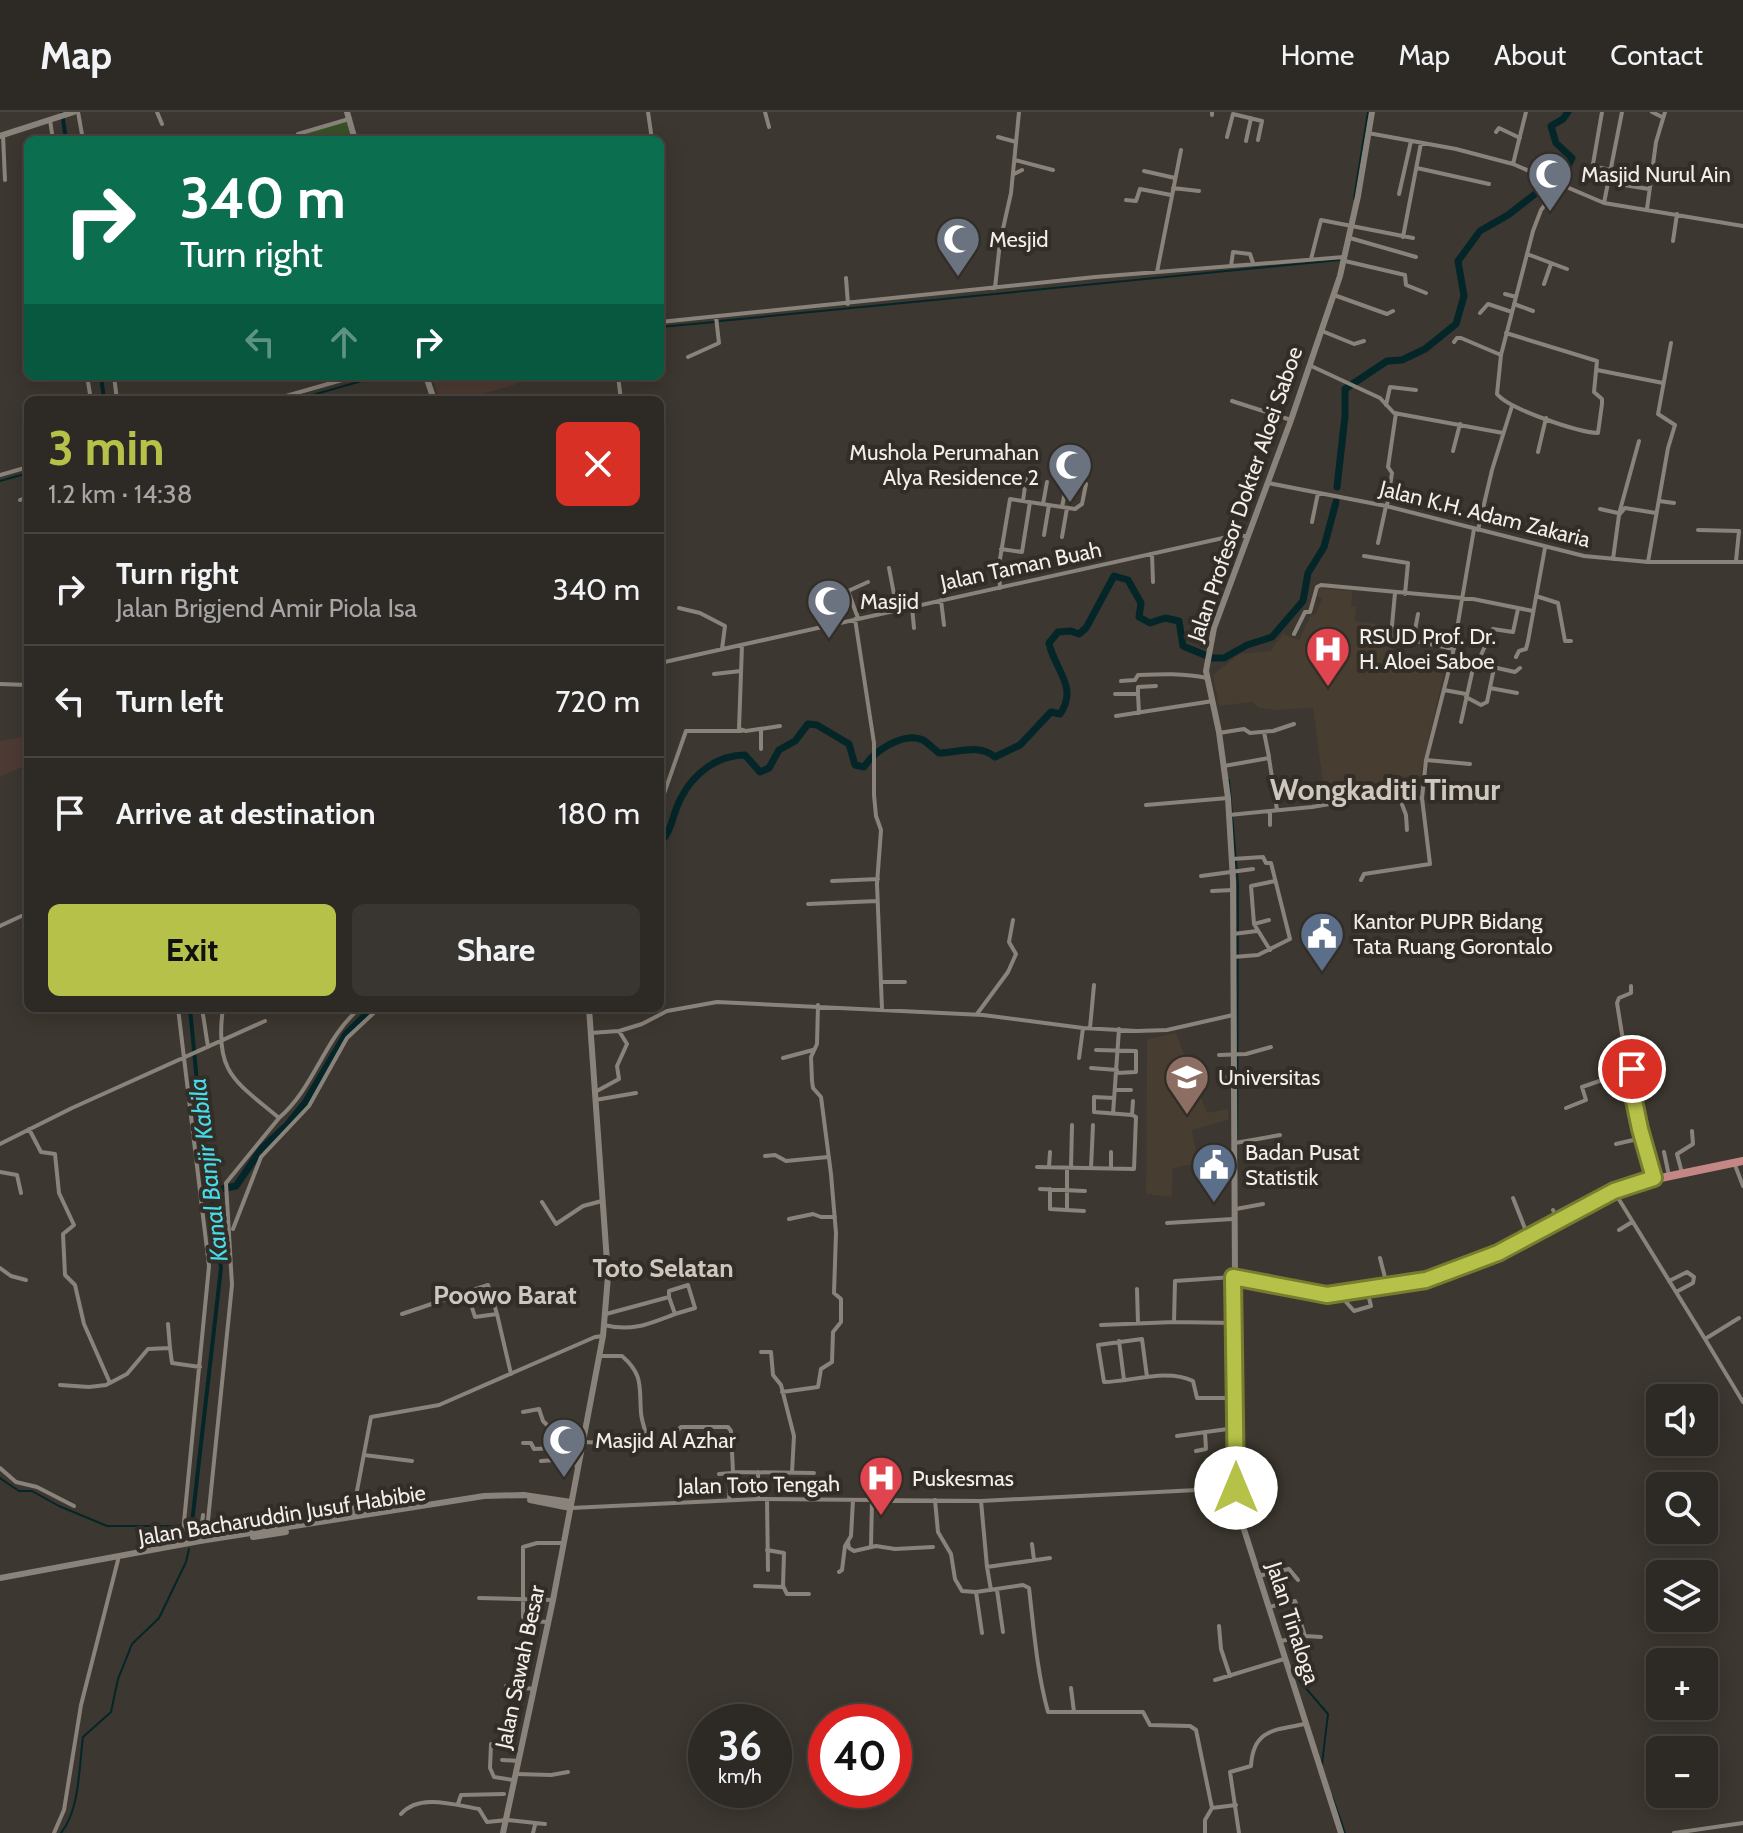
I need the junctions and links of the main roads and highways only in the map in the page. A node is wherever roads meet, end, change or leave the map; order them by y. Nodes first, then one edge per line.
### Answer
1 (76, 112) edge
2 (1372, 112) edge
3 (348, 115) edge
4 (2, 135) edge
5 (354, 136) edge
6 (589, 1012) edge
7 (1739, 1162) edge
8 (1233, 1277) junction
9 (507, 1497) junction
10 (573, 1505) junction
11 (202, 1542) junction
12 (182, 1546) junction
13 (0, 1580) edge
14 (503, 1833) edge
15 (1341, 1833) edge

1 - 4 main road
2 - 8 main road, Jalan Profesor Dokter Aloei Saboe
3 - 5 main road
6 - 10 main road, Jalan Sawah Besar
7 - 8 main road
8 - 15 main road, Jalan Tinaloga
9 - 10 main road, Jalan Bacharuddin Jusuf Habibie
9 - 11 main road, Jalan Bacharuddin Jusuf Habibie
9 - 11 main road
10 - 14 main road, Jalan Sawah Besar
11 - 12 main road, Jalan Bacharuddin Jusuf Habibie
12 - 13 main road
12 - 13 main road, Jalan Bacharuddin Jusuf Habibie

